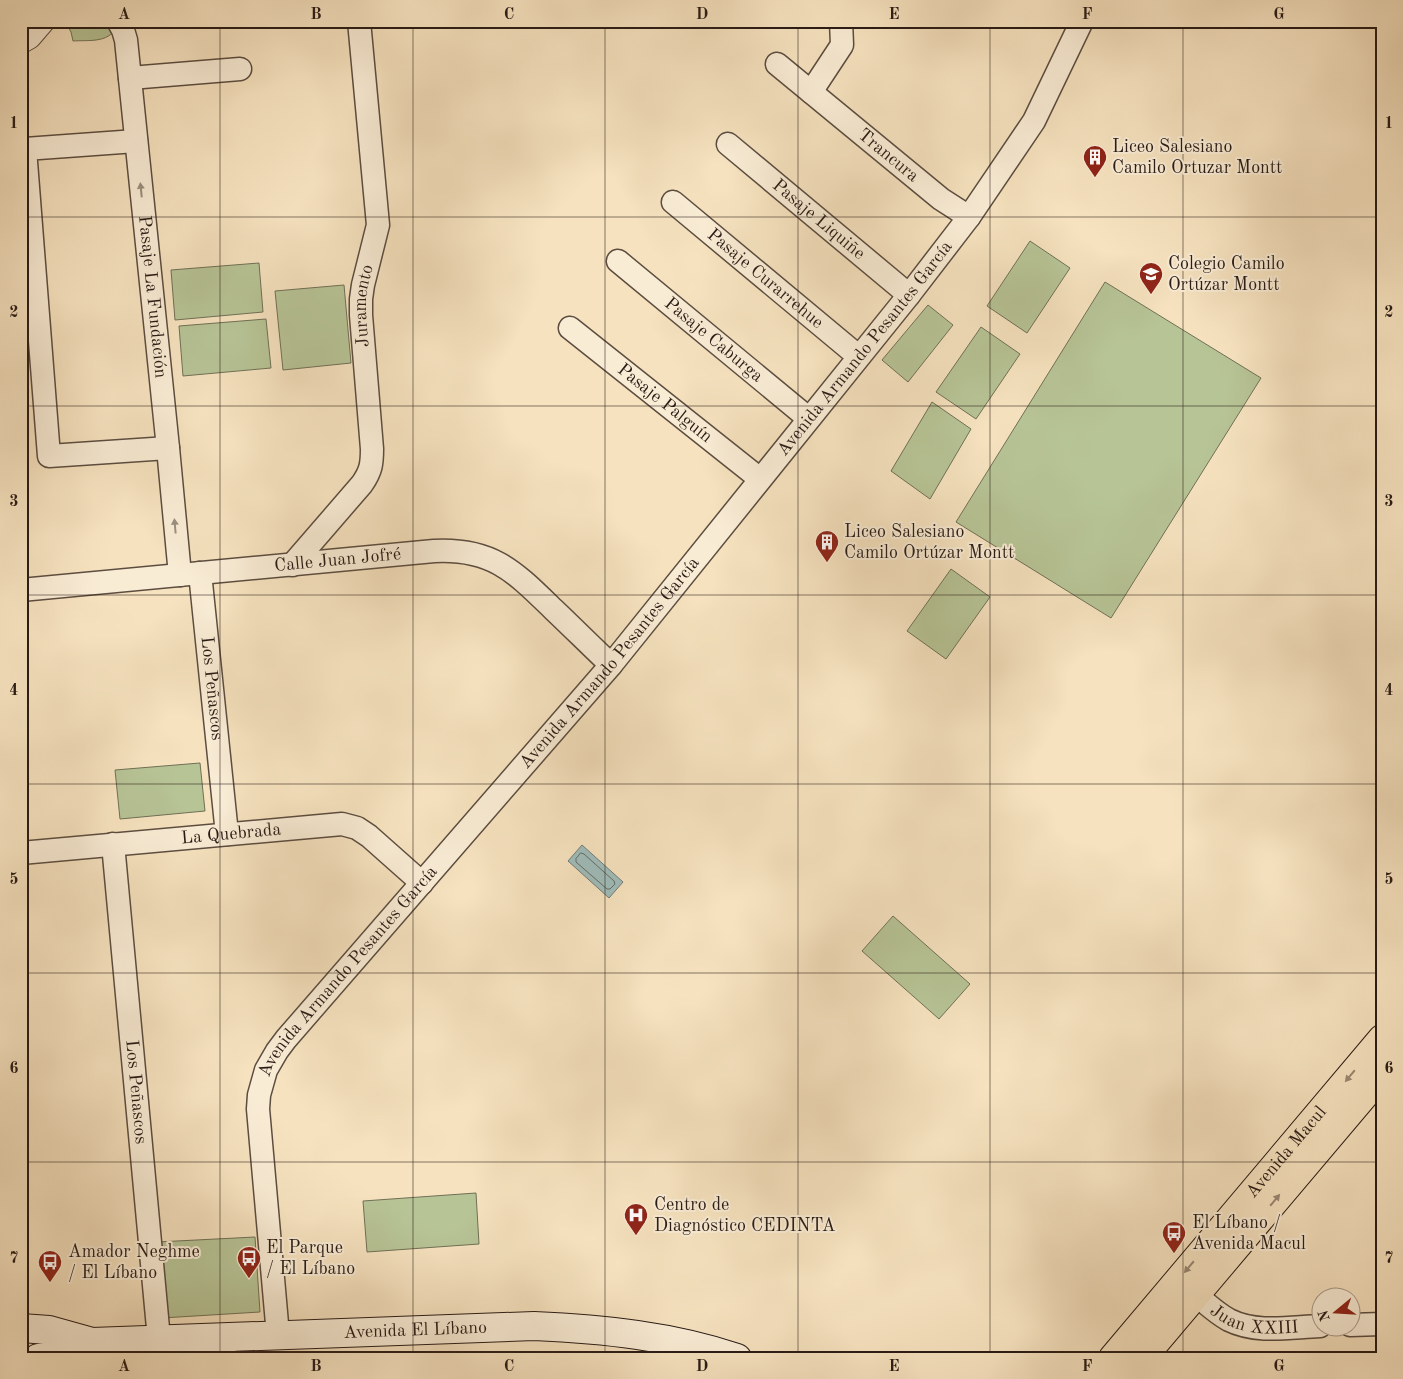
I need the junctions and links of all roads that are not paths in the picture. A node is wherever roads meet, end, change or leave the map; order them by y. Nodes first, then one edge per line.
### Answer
1 (40, 21) edge
2 (118, 21) edge
3 (359, 21) edge
4 (840, 21) edge
5 (1082, 21) edge
6 (21, 39) edge
7 (777, 64) dead end
8 (240, 69) dead end
9 (130, 78) junction
10 (811, 92) junction
11 (136, 141) junction
12 (728, 144) dead end
13 (673, 202) dead end
14 (968, 217) junction
15 (618, 261) dead end
16 (909, 295) junction
17 (570, 328) dead end
18 (858, 356) junction
19 (808, 418) junction
20 (168, 448) junction
21 (760, 479) junction
22 (292, 565) junction
23 (190, 574) junction
24 (21, 590) edge
25 (611, 665) junction
26 (227, 834) junction
27 (113, 844) junction
28 (21, 853) edge
29 (422, 883) junction
30 (1382, 1039) edge
31 (1382, 1074) edge
32 (1195, 1294) junction
33 (1382, 1324) edge
34 (1360, 1325) edge
35 (1310, 1326) edge
36 (21, 1328) edge
37 (278, 1335) junction
38 (160, 1340) junction
39 (92, 1342) junction
40 (224, 1347) edge
41 (38, 1358) edge
42 (737, 1358) edge
43 (1112, 1358) edge
44 (1142, 1358) edge

1 - 6 main road
2 - 9 street, Pasaje La Fundación
3 - 22 street, Juramento
4 - 10 street
5 - 14 street, Avenida Armando Pesantes García
7 - 10 street, Trancura
8 - 9 street
9 - 11 street, Pasaje La Fundación
10 - 14 street, Trancura
20 -> 11 street, Pasaje La Fundación
11 - 20 street
12 - 16 street, Pasaje Liquiñe
13 - 18 street, Pasaje Curarrehue
14 - 16 street, Avenida Armando Pesantes García
15 - 19 street, Pasaje Caburga
16 - 18 street, Avenida Armando Pesantes García
17 - 21 street, Pasaje Palguín
18 - 19 street, Avenida Armando Pesantes García
19 - 21 street, Avenida Armando Pesantes García
23 -> 20 street, Pasaje La Fundación
21 - 25 street, Avenida Armando Pesantes García
22 - 23 street, Calle Juan Jofré
22 - 25 street, Calle Juan Jofré
23 - 24 street, Calle Juan Jofré
23 - 26 street, Los Peñascos
25 - 29 street, Avenida Armando Pesantes García
26 - 27 street, La Quebrada
26 - 29 street, La Quebrada
27 - 28 street, La Quebrada
27 - 38 street, Los Peñascos
29 - 37 street, Avenida Armando Pesantes García
30 -> 43 main road, Avenida Macul
32 -> 31 main road, Avenida Macul
32 - 35 street, Juan XXIII
32 - 44 main road, Avenida Macul
33 - 34 street
36 - 39 main road, Avenida El Líbano
37 - 40 main road, Avenida El Líbano
37 - 42 main road, Avenida El Líbano
38 - 39 main road, Avenida El Líbano
38 - 40 main road, Avenida El Líbano
39 - 41 main road, Avenida El Líbano

